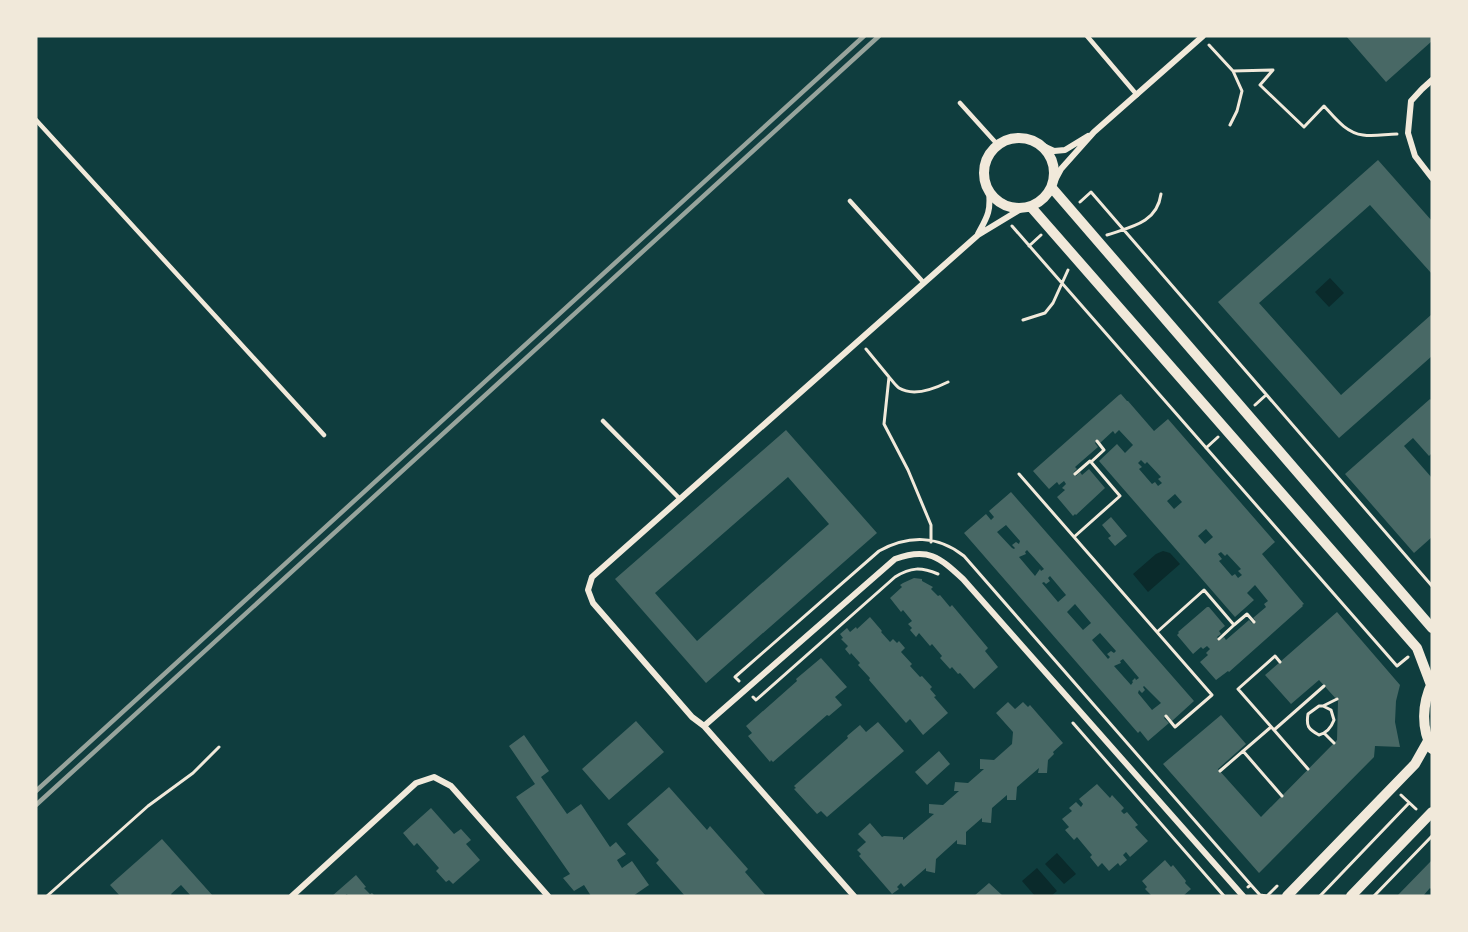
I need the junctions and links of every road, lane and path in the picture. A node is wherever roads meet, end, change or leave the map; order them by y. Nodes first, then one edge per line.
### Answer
1 (1087, 36) edge
2 (1202, 36) edge
3 (1233, 71) junction
4 (1432, 80) edge
5 (1137, 94) junction
6 (960, 103) dead end
7 (36, 120) edge
8 (1230, 125) dead end
9 (1094, 132) junction
10 (1408, 134) junction
11 (997, 144) junction
12 (1039, 144) junction
13 (1432, 178) edge
14 (1053, 185) junction
15 (989, 192) junction
16 (1091, 192) dead end
17 (1161, 194) dead end
18 (850, 201) dead end
19 (1026, 208) junction
20 (1005, 218) junction
21 (1123, 230) junction
22 (978, 235) junction
23 (1095, 239) junction
24 (1074, 256) junction
25 (924, 283) junction
26 (1023, 320) dead end
27 (859, 341) junction
28 (889, 377) junction
29 (948, 382) dead end
30 (603, 421) dead end
31 (324, 435) dead end
32 (1097, 441) dead end
33 (1090, 462) junction
34 (1019, 474) dead end
35 (1075, 474) dead end
36 (680, 499) junction
37 (1074, 537) junction
38 (931, 540) junction
39 (930, 554) junction
40 (929, 571) junction
41 (943, 576) dead end
42 (1432, 586) edge
43 (1254, 622) dead end
44 (1234, 625) junction
45 (1432, 628) edge
46 (1157, 632) junction
47 (1219, 639) dead end
48 (1417, 648) junction
49 (1280, 662) dead end
50 (1431, 684) edge
51 (1324, 686) dead end
52 (746, 689) junction
53 (1336, 699) dead end
54 (1323, 706) junction
55 (1067, 716) dead end
56 (1166, 716) dead end
57 (704, 726) junction
58 (1273, 728) junction
59 (1325, 734) junction
60 (1334, 743) dead end
61 (1430, 745) edge
62 (219, 747) dead end
63 (1243, 751) junction
64 (1308, 769) dead end
65 (1220, 771) dead end
66 (1282, 796) dead end
67 (1409, 803) dead end
68 (1432, 812) edge
69 (1432, 836) edge
70 (1242, 895) edge
71 (47, 896) edge
72 (292, 896) edge
73 (548, 896) edge
74 (854, 896) edge
75 (1224, 896) edge
76 (1287, 896) edge
77 (1320, 896) edge
78 (1351, 896) edge
79 (1374, 896) edge

1 - 5 lane
2 - 3 path
2 - 5 street
3 - 8 path
3 - 10 path
4 - 10 street
5 - 9 street
6 - 11 lane
7 - 31 lane
9 - 12 street
9 - 14 street
10 - 13 street
11 - 12 street
11 - 15 street
12 - 14 street
14 - 19 street
14 - 23 street
15 - 19 street
15 - 22 street
16 - 21 path
17 - 21 path
18 - 25 lane
19 - 20 street
19 - 24 street
20 - 22 street
20 - 48 path
21 - 23 path
21 - 42 path
22 - 25 street
23 - 45 street
24 - 26 path
24 - 48 street
25 - 27 street
27 - 28 path
27 - 36 street
28 - 29 path
28 - 38 path
30 - 36 lane
32 - 33 path
33 - 35 path
33 - 37 path
34 - 37 path
36 - 57 street
37 - 46 path
38 - 39 path
38 - 52 path
38 - 70 path
39 - 40 path
39 - 52 street
39 - 70 street
40 - 41 path
40 - 52 path
43 - 44 path
44 - 46 path
44 - 47 path
46 - 56 path
48 - 50 street
49 - 58 path
50 - 61 street
51 - 58 path
52 - 57 street
53 - 54 path
54 - 59 path
54 - 59 path
55 - 75 path
57 - 74 street
58 - 63 path
58 - 64 path
59 - 60 path
61 - 76 street
62 - 71 path
63 - 65 path
63 - 66 path
67 - 77 path
68 - 78 street
69 - 79 path
72 - 73 street

